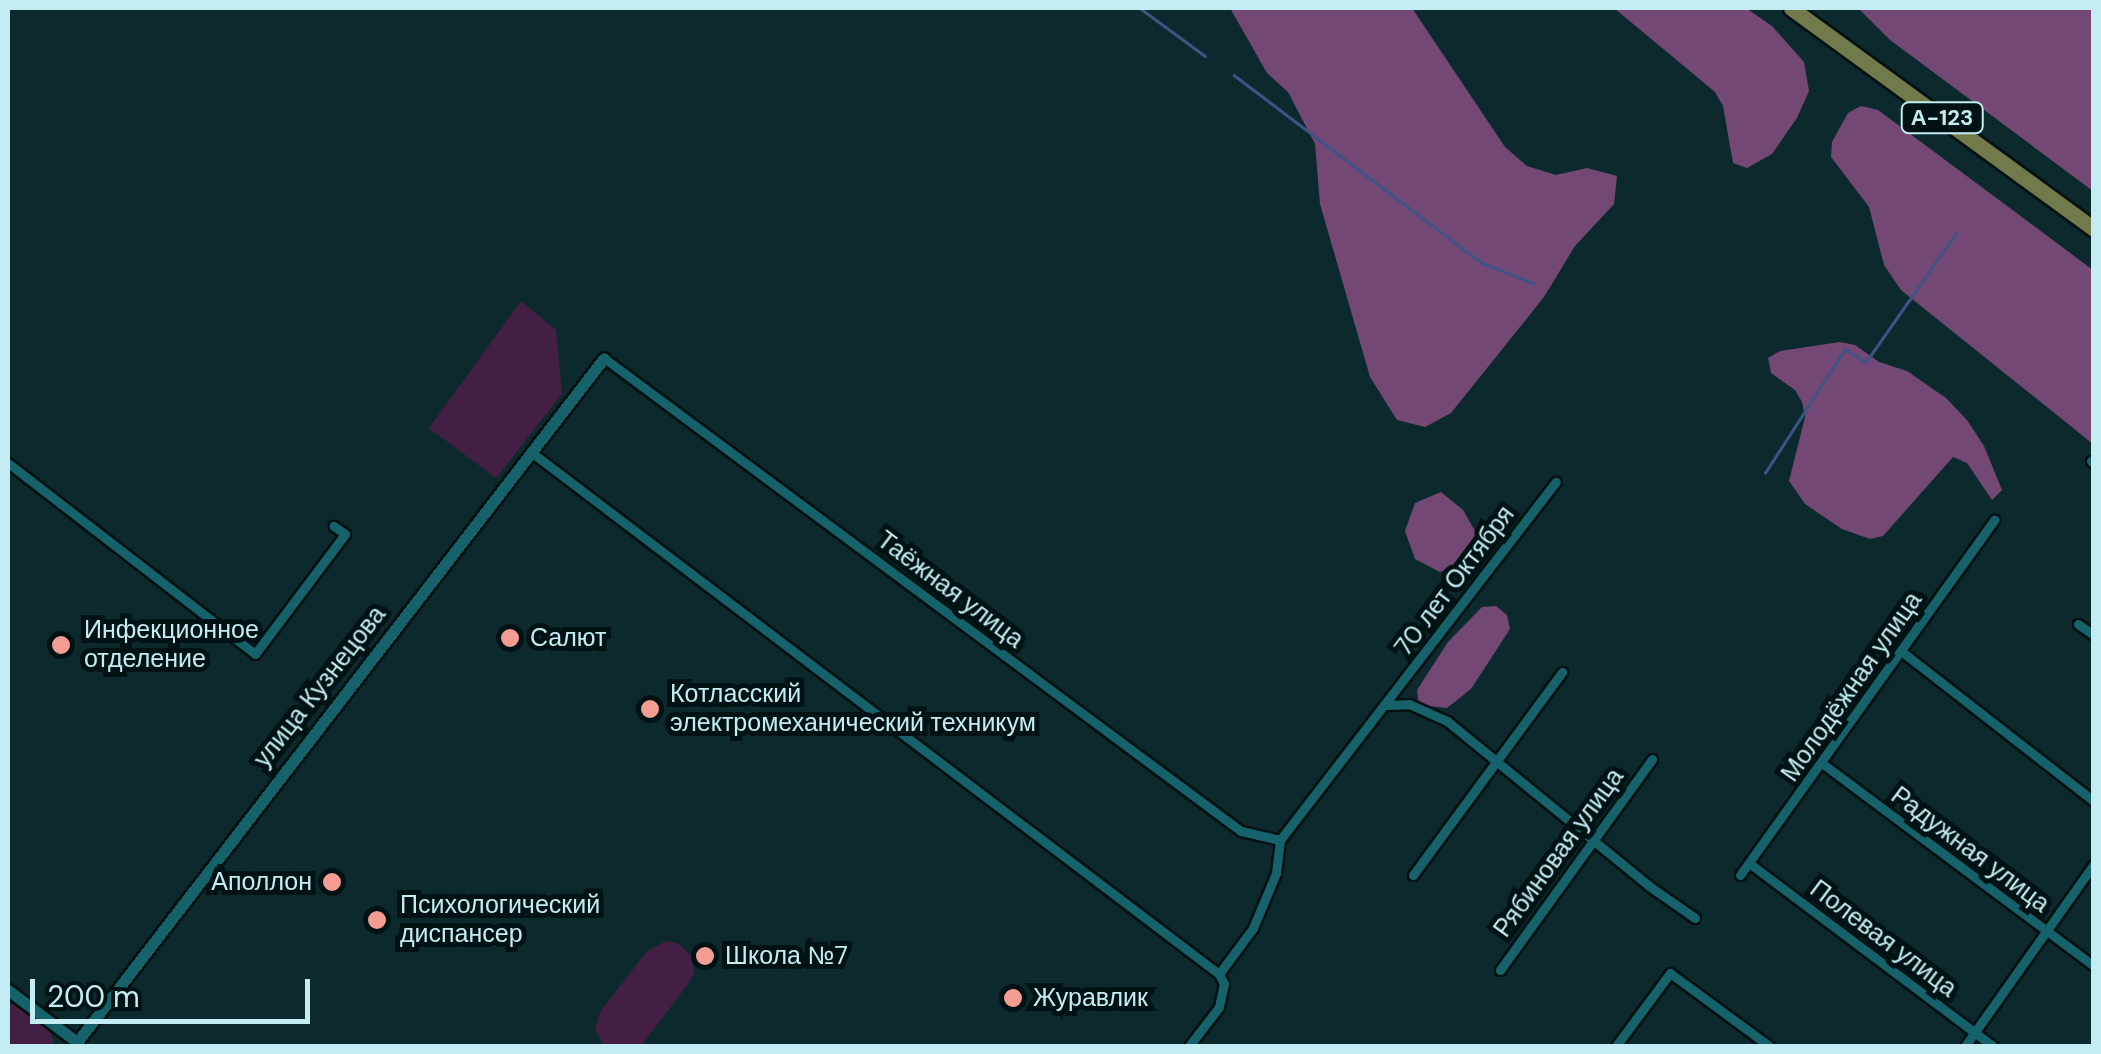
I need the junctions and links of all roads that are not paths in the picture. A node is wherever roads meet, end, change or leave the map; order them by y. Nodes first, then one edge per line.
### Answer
1 (1791, 8) edge
2 (2094, 228) edge
3 (604, 358) joint
4 (531, 452) junction
5 (8, 463) edge
6 (1556, 482) dead end
7 (1994, 520) dead end
8 (334, 526) dead end
9 (2078, 624) dead end
10 (2094, 635) edge
11 (1901, 651) junction
12 (1562, 672) dead end
13 (1386, 705) junction
14 (1652, 760) dead end
15 (1494, 762) junction
16 (1823, 764) junction
17 (2094, 802) edge
18 (1591, 838) junction
19 (1280, 840) junction
20 (1748, 863) junction
21 (2094, 864) edge
22 (1740, 874) dead end
23 (1413, 875) dead end
24 (1695, 918) dead end
25 (2044, 930) junction
26 (2094, 966) edge
27 (1500, 970) dead end
28 (1218, 974) junction
29 (8, 990) edge
30 (1974, 1033) junction
31 (76, 1044) edge
32 (1189, 1046) edge
33 (1616, 1046) edge
34 (1769, 1046) edge
35 (1965, 1046) edge
36 (1993, 1046) edge

1 - 2 main road, А-123
3 - 4 street, улица Кузнецова
3 - 19 street, Таёжная улица
4 - 28 street
4 - 31 street, улица Кузнецова
5 - 8 street
6 - 13 street, 70 лет Октября
7 - 11 street, Молодёжная улица
9 - 10 street
11 - 16 street, Молодёжная улица
11 - 17 street
12 - 15 street
13 - 15 street
13 - 19 street, 70 лет Октября
14 - 18 street, Рябиновая улица
15 - 18 street
15 - 23 street
16 - 20 street, Молодёжная улица
16 - 25 street, Радужная улица
18 - 24 street
18 - 27 street, Рябиновая улица
19 - 28 street
20 - 22 street, Молодёжная улица
20 - 30 street, Полевая улица
21 - 25 street
25 - 26 street, Радужная улица
25 - 30 street
28 - 32 street
29 - 31 street
30 - 35 street
30 - 36 street, Полевая улица
33 - 34 street

